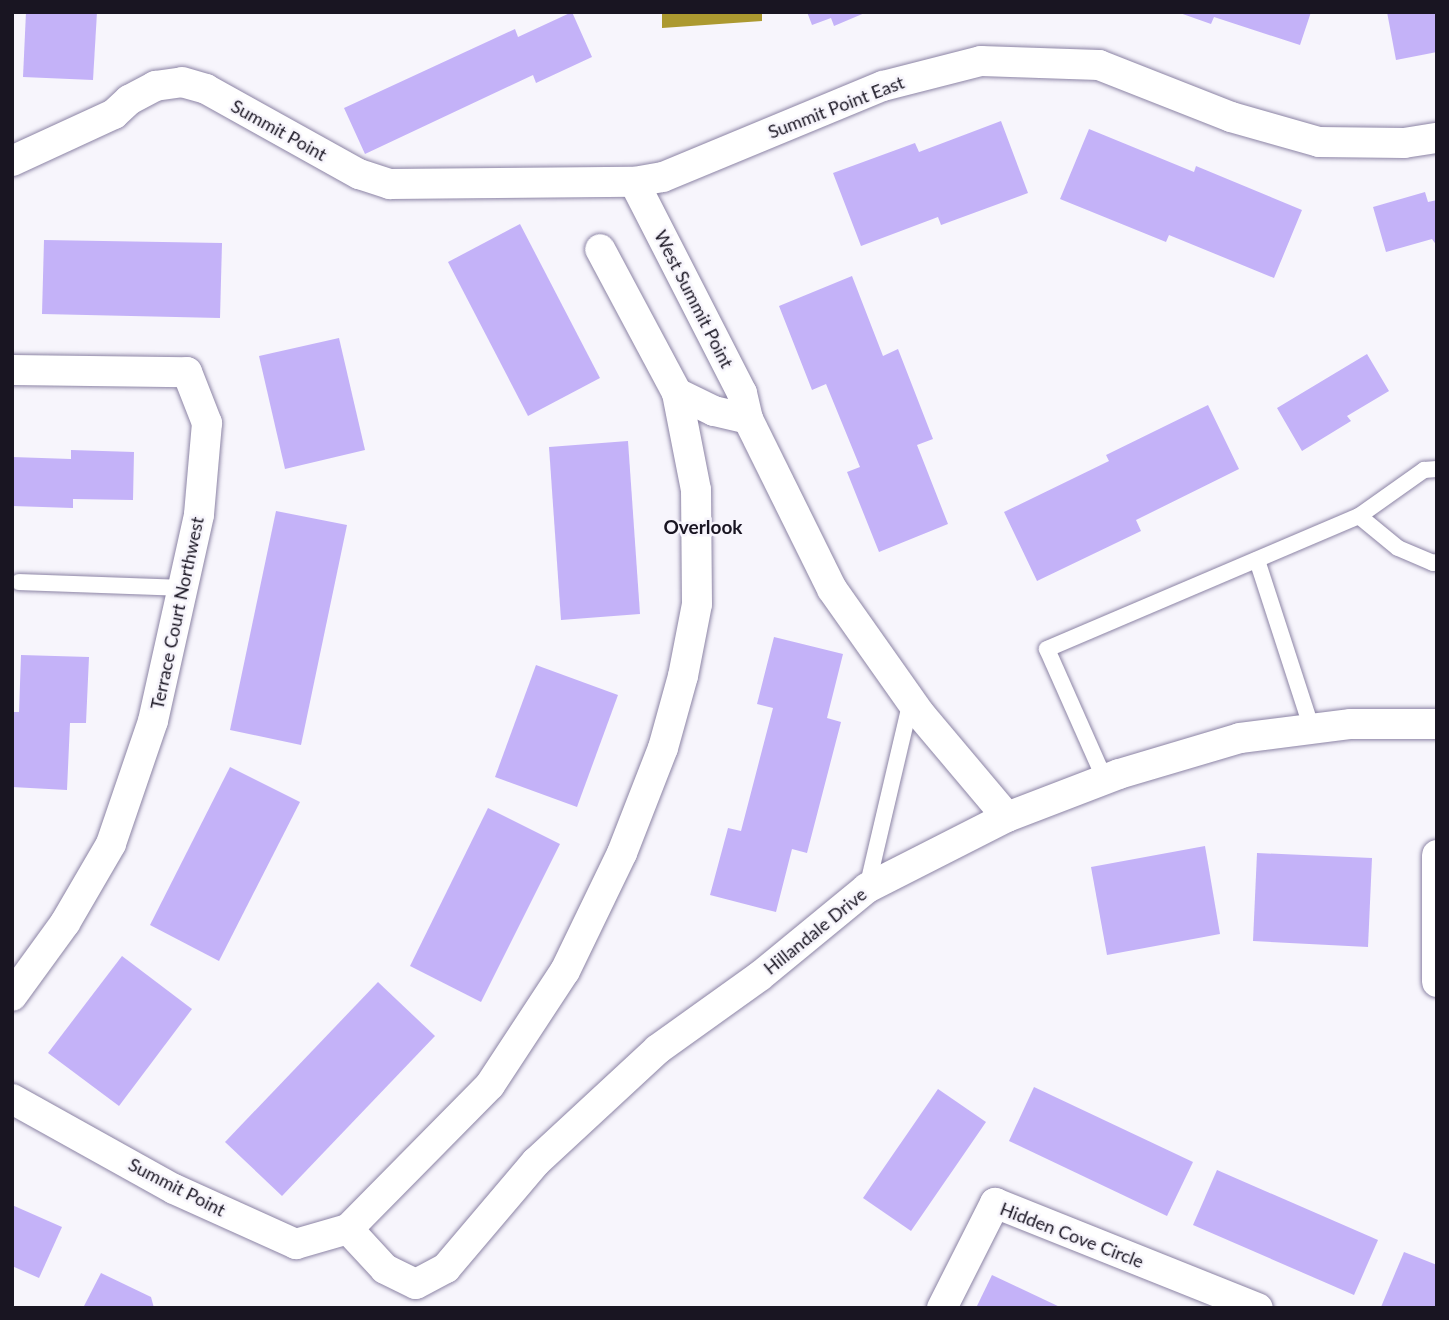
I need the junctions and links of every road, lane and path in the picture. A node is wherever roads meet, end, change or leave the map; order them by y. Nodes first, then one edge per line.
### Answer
1 (1437, 138) edge
2 (12, 161) edge
3 (564, 181) joint
4 (634, 183) junction
5 (600, 248) dead end
6 (12, 370) edge
7 (677, 393) junction
8 (748, 419) junction
9 (1437, 470) edge
10 (1359, 516) junction
11 (1256, 560) junction
12 (1437, 562) edge
13 (19, 582) dead end
14 (184, 588) junction
15 (911, 701) junction
16 (1437, 724) edge
17 (1312, 729) junction
18 (1105, 779) junction
19 (1007, 817) junction
20 (1437, 855) edge
21 (867, 888) junction
22 (1437, 982) edge
23 (12, 996) edge
24 (12, 1100) edge
25 (348, 1228) junction
26 (942, 1308) edge
27 (1258, 1308) edge

1 - 4 street, Summit Point East
2 - 3 street, Summit Point
3 - 4 street, Summit Point East
4 - 8 street, West Summit Point
5 - 7 street
6 - 14 street, Terrace Court Northwest
7 - 8 street
7 - 25 street
8 - 15 street, West Summit Point
9 - 10 lane
10 - 11 lane
10 - 12 lane
11 - 17 lane
11 - 18 lane
13 - 14 lane
14 - 23 street, Terrace Court Northwest
15 - 19 street, West Summit Point
15 - 21 lane
16 - 17 street, Hillandale Drive
17 - 18 street, Hillandale Drive
18 - 19 street, Hillandale Drive
19 - 21 street, Hillandale Drive
20 - 22 street
21 - 25 street, Hillandale Drive
24 - 25 street, Summit Point
26 - 27 street, Hidden Cove Circle

